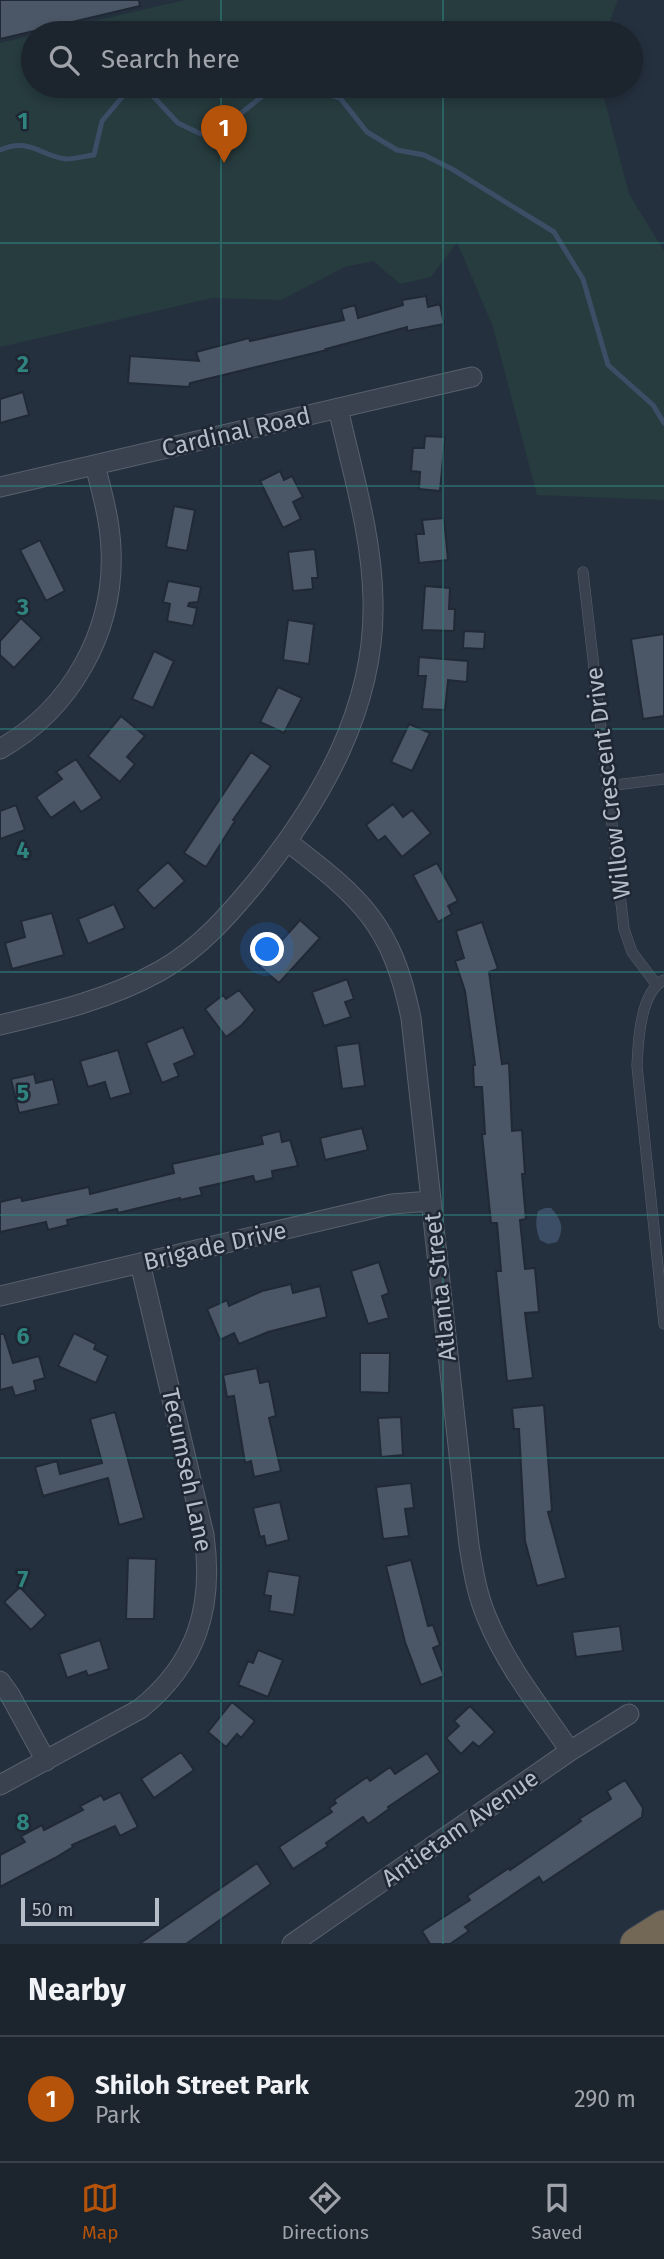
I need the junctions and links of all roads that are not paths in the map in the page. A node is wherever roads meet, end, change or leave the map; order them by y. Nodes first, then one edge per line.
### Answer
1 (472, 377) dead end
2 (338, 408) junction
3 (95, 465) junction
4 (0, 487) edge
5 (583, 572) dead end
6 (0, 749) edge
7 (664, 779) edge
8 (608, 786) junction
9 (288, 842) junction
10 (660, 982) edge
11 (0, 1025) edge
12 (431, 1200) junction
13 (140, 1264) junction
14 (0, 1296) edge
15 (664, 1324) edge
16 (0, 1681) edge
17 (629, 1714) dead end
18 (570, 1751) junction
19 (46, 1762) junction
20 (0, 1785) edge
21 (664, 1927) edge
22 (292, 1944) edge
23 (637, 1944) edge

1 - 2 street, Cardinal Road
2 - 3 street, Cardinal Road
2 - 9 street
3 - 4 street, Cardinal Road
3 - 6 street
5 - 8 lane, Willow Crescent Drive
7 - 8 lane
8 - 10 lane, Willow Crescent Drive
9 - 11 street
9 - 12 street, Atlanta Street
10 - 15 lane, Willow Crescent Drive
12 - 13 street, Brigade Drive
12 - 18 street, Atlanta Street
13 - 14 street, Brigade Drive
13 - 19 street, Tecumseh Lane
16 - 19 street
17 - 18 street, Antietam Avenue
18 - 22 street, Antietam Avenue
19 - 20 street, Tecumseh Lane
21 - 23 highway

